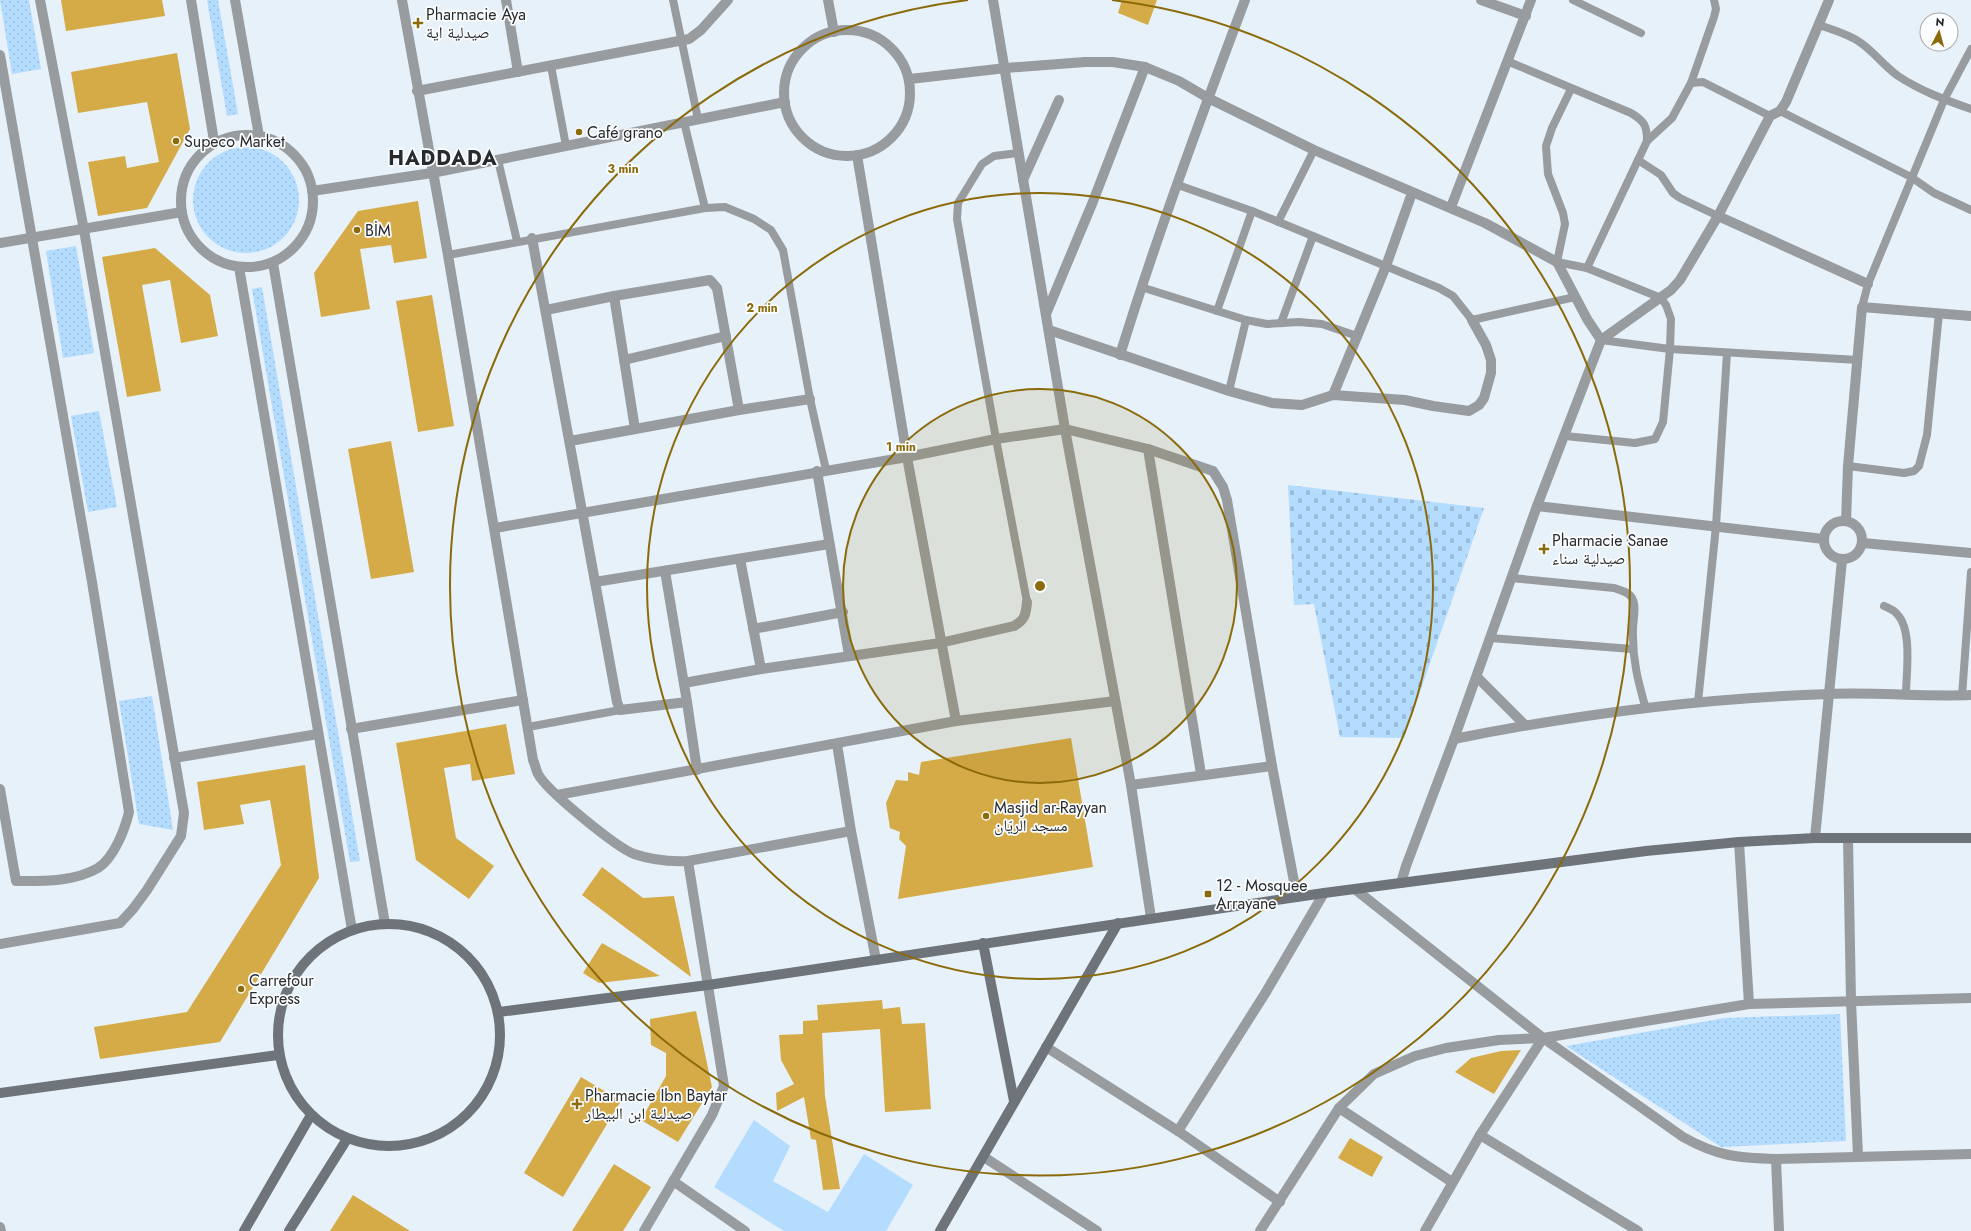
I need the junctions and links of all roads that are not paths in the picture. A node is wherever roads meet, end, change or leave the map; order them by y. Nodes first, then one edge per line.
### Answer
1 (40, 0) edge
2 (191, 0) edge
3 (235, 0) edge
4 (402, 0) edge
5 (506, 0) edge
6 (672, 0) edge
7 (728, 0) edge
8 (828, 0) edge
9 (993, 0) edge
10 (1245, 0) edge
11 (1481, 0) edge
12 (1531, 0) edge
13 (1573, 0) edge
14 (1714, 0) edge
15 (1829, 0) edge
16 (1526, 16) junction
17 (1819, 25) junction
18 (834, 32) junction
19 (1641, 33) dead end
20 (680, 41) junction
21 (1971, 49) edge
22 (0, 55) edge
23 (1507, 61) junction
24 (551, 66) junction
25 (1145, 67) junction
26 (1006, 68) junction
27 (518, 72) junction
28 (910, 79) junction
29 (1691, 83) junction
30 (1571, 89) junction
31 (418, 92) junction
32 (1208, 98) junction
33 (1059, 100) dead end
34 (1944, 100) junction
35 (785, 102) junction
36 (1971, 109) edge
37 (1780, 111) junction
38 (1770, 116) junction
39 (698, 119) junction
40 (684, 122) junction
41 (259, 136) junction
42 (214, 141) junction
43 (1647, 141) junction
44 (566, 146) junction
45 (1314, 150) junction
46 (1018, 153) junction
47 (857, 155) junction
48 (498, 160) junction
49 (1638, 160) junction
50 (432, 173) junction
51 (1911, 177) junction
52 (1023, 180) junction
53 (1178, 185) junction
54 (312, 191) junction
55 (1412, 193) junction
56 (1450, 207) junction
57 (705, 208) junction
58 (1971, 210) edge
59 (1252, 211) junction
60 (182, 212) junction
61 (1718, 216) junction
62 (1278, 222) junction
63 (84, 230) junction
64 (1312, 236) junction
65 (33, 237) junction
66 (532, 238) junction
67 (517, 241) junction
68 (0, 243) edge
69 (448, 254) junction
70 (1557, 262) junction
71 (273, 263) junction
72 (239, 266) junction
73 (1386, 266) junction
74 (1587, 268) junction
75 (1868, 284) junction
76 (1141, 287) junction
77 (614, 296) junction
78 (1575, 297) junction
79 (1661, 298) junction
80 (1862, 307) junction
81 (546, 310) junction
82 (1216, 311) junction
83 (1939, 313) junction
84 (1046, 314) junction
85 (1971, 316) edge
86 (1246, 320) junction
87 (1472, 320) junction
88 (1281, 323) junction
89 (1048, 330) junction
90 (726, 336) junction
91 (1357, 336) junction
92 (1601, 340) junction
93 (1670, 349) junction
94 (1728, 353) junction
95 (1120, 355) junction
96 (624, 360) junction
97 (1858, 360) junction
98 (1229, 391) junction
99 (1333, 395) junction
100 (810, 399) junction
101 (739, 410) junction
102 (635, 429) junction
103 (1065, 429) junction
104 (1565, 436) junction
105 (996, 439) junction
106 (570, 441) junction
107 (1148, 449) junction
108 (907, 457) junction
109 (1848, 466) junction
110 (822, 471) junction
111 (1537, 506) junction
112 (584, 513) junction
113 (1846, 521) junction
114 (1716, 526) junction
115 (495, 528) junction
116 (1824, 539) junction
117 (1863, 543) junction
118 (829, 544) junction
119 (1971, 553) edge
120 (740, 559) junction
121 (1842, 560) junction
122 (665, 571) junction
123 (1971, 572) edge
124 (1512, 578) junction
125 (595, 582) junction
126 (1027, 602) joint
127 (1884, 606) dead end
128 (843, 612) junction
129 (753, 629) junction
130 (1490, 638) junction
131 (940, 643) junction
132 (1632, 648) junction
133 (849, 655) junction
134 (761, 669) junction
135 (1476, 677) junction
136 (684, 683) junction
137 (1830, 694) junction
138 (1906, 695) junction
139 (1966, 695) edge
140 (523, 700) junction
141 (1115, 701) junction
142 (687, 702) junction
143 (1698, 702) junction
144 (1646, 709) junction
145 (620, 710) junction
146 (956, 721) junction
147 (1525, 725) junction
148 (528, 727) junction
149 (351, 730) junction
150 (318, 734) junction
151 (1454, 739) junction
152 (837, 744) junction
153 (174, 758) junction
154 (1272, 766) junction
155 (698, 770) junction
156 (1201, 774) junction
157 (1131, 785) junction
158 (0, 789) edge
159 (557, 795) junction
160 (851, 831) junction
161 (1815, 838) junction
162 (1848, 838) junction
163 (1971, 838) edge
164 (1739, 842) junction
165 (688, 861) junction
166 (1401, 883) junction
167 (1356, 890) junction
168 (1324, 893) junction
169 (1297, 897) junction
170 (1151, 918) junction
171 (1118, 923) junction
172 (385, 924) junction
173 (352, 930) junction
174 (983, 943) junction
175 (0, 944) edge
176 (876, 960) junction
177 (708, 985) junction
178 (1971, 998) edge
179 (1851, 1001) junction
180 (1749, 1004) junction
181 (499, 1012) junction
182 (1543, 1038) junction
183 (1046, 1047) junction
184 (278, 1055) junction
185 (0, 1093) edge
186 (1014, 1101) junction
187 (1339, 1108) junction
188 (312, 1116) junction
189 (1178, 1131) junction
190 (1480, 1135) junction
191 (347, 1139) junction
192 (1971, 1154) edge
193 (1858, 1156) junction
194 (984, 1157) junction
195 (1776, 1159) junction
196 (673, 1181) junction
197 (1452, 1182) junction
198 (1280, 1202) junction
199 (0, 1228) edge
200 (1, 1231) edge
201 (244, 1231) edge
202 (289, 1231) edge
203 (644, 1231) edge
204 (745, 1231) edge
205 (940, 1231) edge
206 (1097, 1231) edge
207 (1260, 1231) edge
208 (1425, 1231) edge
209 (1638, 1231) edge
210 (1779, 1231) edge

1 - 63 street
2 - 42 street
3 - 41 street
4 - 31 street
5 - 27 street
6 - 20 lane
7 - 20 street
8 - 18 street
9 - 26 street
10 - 32 street
11 - 16 street
12 - 16 street
13 - 19 lane
14 - 29 lane
15 - 17 street
16 - 23 street
17 - 34 lane
17 - 37 street
18 - 28 street
18 - 35 street
20 - 24 street
20 - 39 lane
21 - 34 lane
22 - 65 street
23 - 30 lane
23 - 56 street
24 - 27 street
24 - 44 lane
25 - 26 street
25 - 32 street
25 - 84 street
26 - 28 street
26 - 46 street
27 - 31 street
28 - 47 street
29 - 38 lane
29 - 43 lane
30 - 43 lane
30 - 70 lane
31 - 50 street
32 - 45 street
32 - 53 street
33 - 52 street
34 - 36 lane
34 - 51 lane
35 - 39 street
35 - 47 street
37 - 38 street
37 - 51 lane
38 - 61 street
39 - 40 street
40 - 44 street
40 - 57 lane
41 - 42 street
41 - 54 street
42 - 60 street
43 - 49 lane
44 - 48 street
45 - 55 street
45 - 62 lane
46 - 52 street
46 - 105 lane
47 - 108 street
48 - 50 street
48 - 67 lane
49 - 61 lane
49 - 74 lane
50 - 54 street
50 - 69 street
51 - 58 lane
51 - 75 lane
52 - 84 street
53 - 59 lane
53 - 76 street
54 - 71 street
55 - 56 street
55 - 73 street
56 - 70 street
57 - 66 lane
57 - 100 lane
59 - 62 lane
59 - 82 lane
60 - 63 street
60 - 72 street
61 - 75 street
61 - 79 street
62 - 64 lane
63 - 65 street
63 - 153 street
64 - 73 lane
64 - 88 lane
65 - 68 street
65 - 158 street
66 - 67 lane
66 - 81 street
67 - 69 lane
69 - 115 street
70 - 74 lane
70 - 78 street
71 - 72 street
71 - 149 street
72 - 150 street
73 - 87 lane
73 - 91 street
74 - 79 lane
75 - 80 lane
76 - 82 lane
76 - 95 street
77 - 81 street
77 - 90 street
77 - 96 street
78 - 87 lane
78 - 92 street
79 - 92 street
79 - 93 lane
80 - 83 street
80 - 97 street
81 - 106 street
82 - 86 lane
83 - 85 street
83 - 109 lane
84 - 89 street
86 - 88 lane
86 - 98 lane
87 - 99 street
88 - 91 lane
89 - 95 street
89 - 103 street
90 - 96 street
90 - 101 street
91 - 99 street
92 - 93 lane
92 - 104 street
93 - 94 lane
93 - 104 lane
94 - 97 lane
94 - 114 lane
95 - 98 street
96 - 102 street
97 - 109 street
98 - 99 street
100 - 101 street
100 - 110 lane
101 - 102 street
102 - 106 street
103 - 105 street
103 - 107 street
103 - 141 street
104 - 111 street
105 - 108 street
105 - 126 lane
106 - 112 street
107 - 154 street
107 - 156 street
108 - 110 street
108 - 131 street
109 - 113 street
110 - 112 street
110 - 118 street
111 - 114 street
111 - 124 street
112 - 115 street
112 - 125 street
113 - 116 street
113 - 117 street
114 - 116 street
114 - 143 lane
115 - 140 street
116 - 121 street
117 - 119 street
117 - 121 street
118 - 120 street
118 - 128 street
120 - 122 street
120 - 129 street
121 - 137 street
122 - 125 street
122 - 136 street
123 - 139 lane
124 - 130 street
124 - 132 lane
125 - 145 street
126 - 131 street
127 - 138 lane
128 - 129 street
128 - 133 street
129 - 134 street
130 - 132 lane
130 - 135 street
131 - 133 street
131 - 146 street
132 - 144 lane
133 - 134 street
134 - 136 street
135 - 147 street
135 - 151 street
136 - 142 street
137 - 138 street
137 - 143 street
137 - 161 street
138 - 139 street
140 - 148 street
140 - 149 street
141 - 146 street
141 - 157 street
142 - 145 street
142 - 155 street
143 - 144 street
144 - 147 street
145 - 148 lane
146 - 152 street
147 - 151 street
148 - 159 street
149 - 172 street
150 - 153 street
150 - 173 street
151 - 166 street
152 - 155 street
152 - 160 street
153 - 175 street
154 - 156 street
154 - 169 street
155 - 159 street
156 - 157 street
157 - 170 street
159 - 165 street
160 - 165 street
160 - 176 street
161 - 162 street
161 - 164 street
162 - 163 street
162 - 179 street
164 - 166 street
164 - 180 street
165 - 177 street
166 - 167 street
167 - 168 street
167 - 182 street
168 - 169 street
168 - 189 street
169 - 170 street
170 - 171 street
171 - 174 street
171 - 183 street
172 - 173 street
172 - 181 street
173 - 184 street
174 - 176 street
174 - 186 street
176 - 177 street
177 - 181 street
177 - 196 street
178 - 179 street
179 - 180 street
179 - 193 street
180 - 182 street
181 - 191 street
182 - 187 street
182 - 190 street
182 - 195 street
183 - 186 street
183 - 189 street
184 - 185 street
184 - 188 street
186 - 194 street
187 - 197 street
187 - 198 street
188 - 191 street
188 - 201 street
189 - 198 street
190 - 197 street
190 - 209 street
191 - 202 street
192 - 193 street
193 - 195 street
194 - 205 street
194 - 206 street
195 - 210 street
196 - 203 street
196 - 204 street
197 - 208 street
198 - 207 street
199 - 200 street

